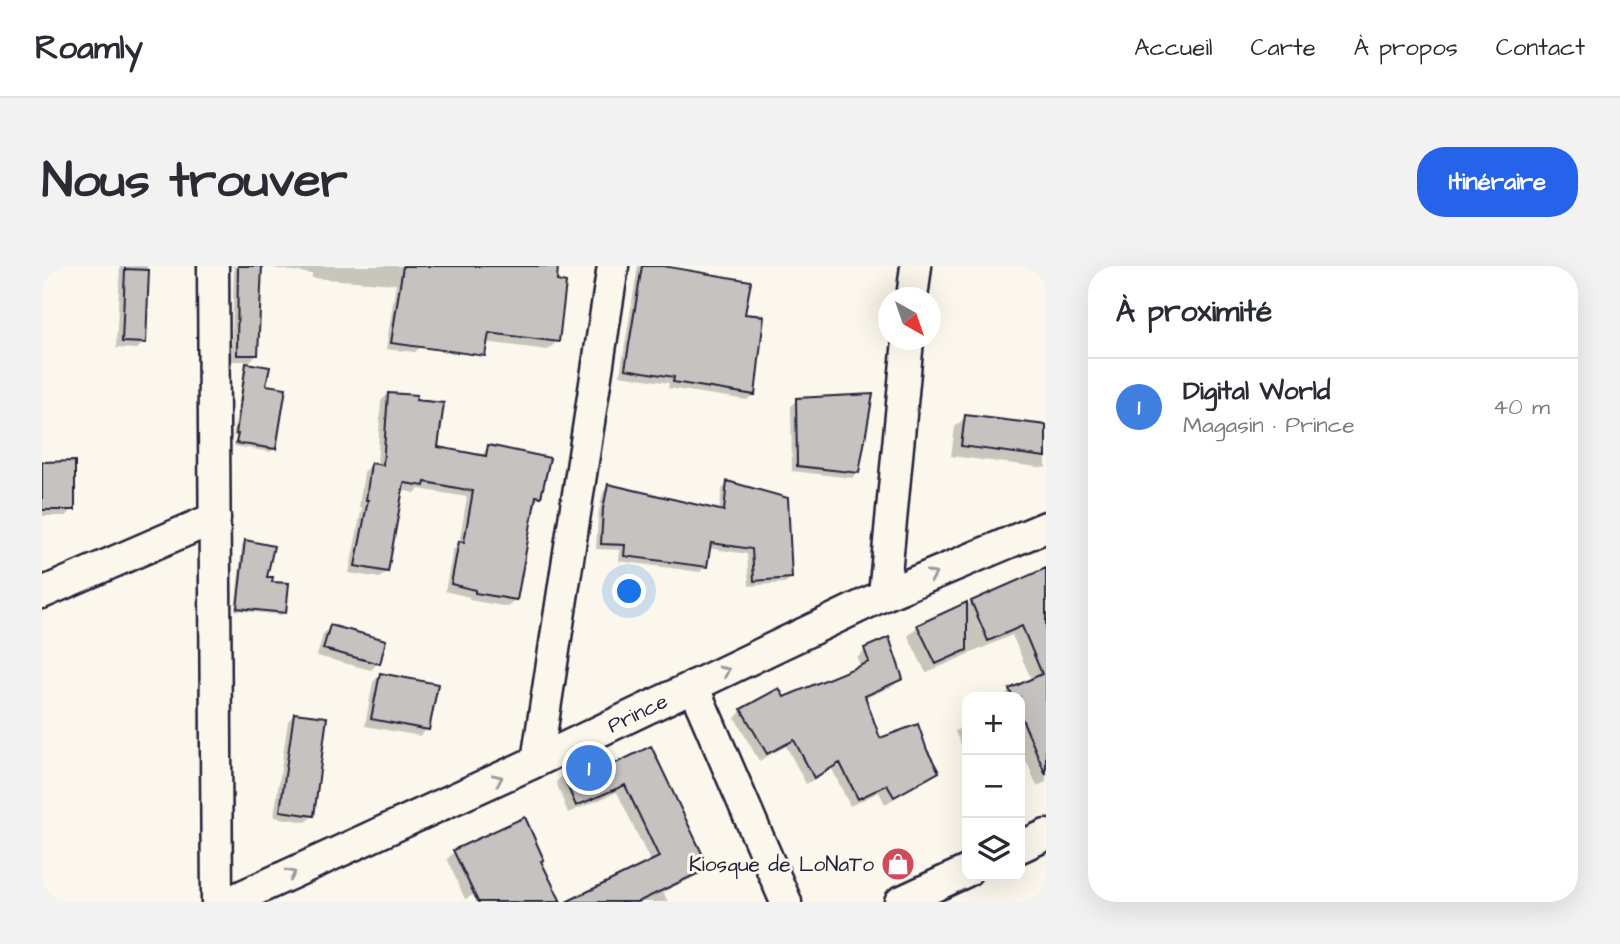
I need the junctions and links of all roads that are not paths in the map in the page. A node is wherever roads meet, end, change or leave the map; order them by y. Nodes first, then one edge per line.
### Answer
1 (213, 266) edge
2 (613, 266) edge
3 (915, 266) edge
4 (913, 287) edge
5 (907, 350) edge
6 (215, 518) junction
7 (1046, 527) edge
8 (42, 593) edge
9 (884, 595) junction
10 (694, 686) junction
11 (537, 761) junction
12 (1046, 835) edge
13 (1025, 845) edge
14 (962, 873) edge
15 (217, 902) edge
16 (229, 902) edge
17 (786, 902) edge
18 (900, 902) edge

1 - 6 street
2 - 11 street
3 - 4 street
5 - 9 street
6 - 8 street
6 - 15 street
9 -> 7 street, Prince
10 -> 9 street, Prince
10 - 11 street, Prince
10 - 17 street
16 -> 11 street, Prince
12 - 13 street
14 - 18 street

